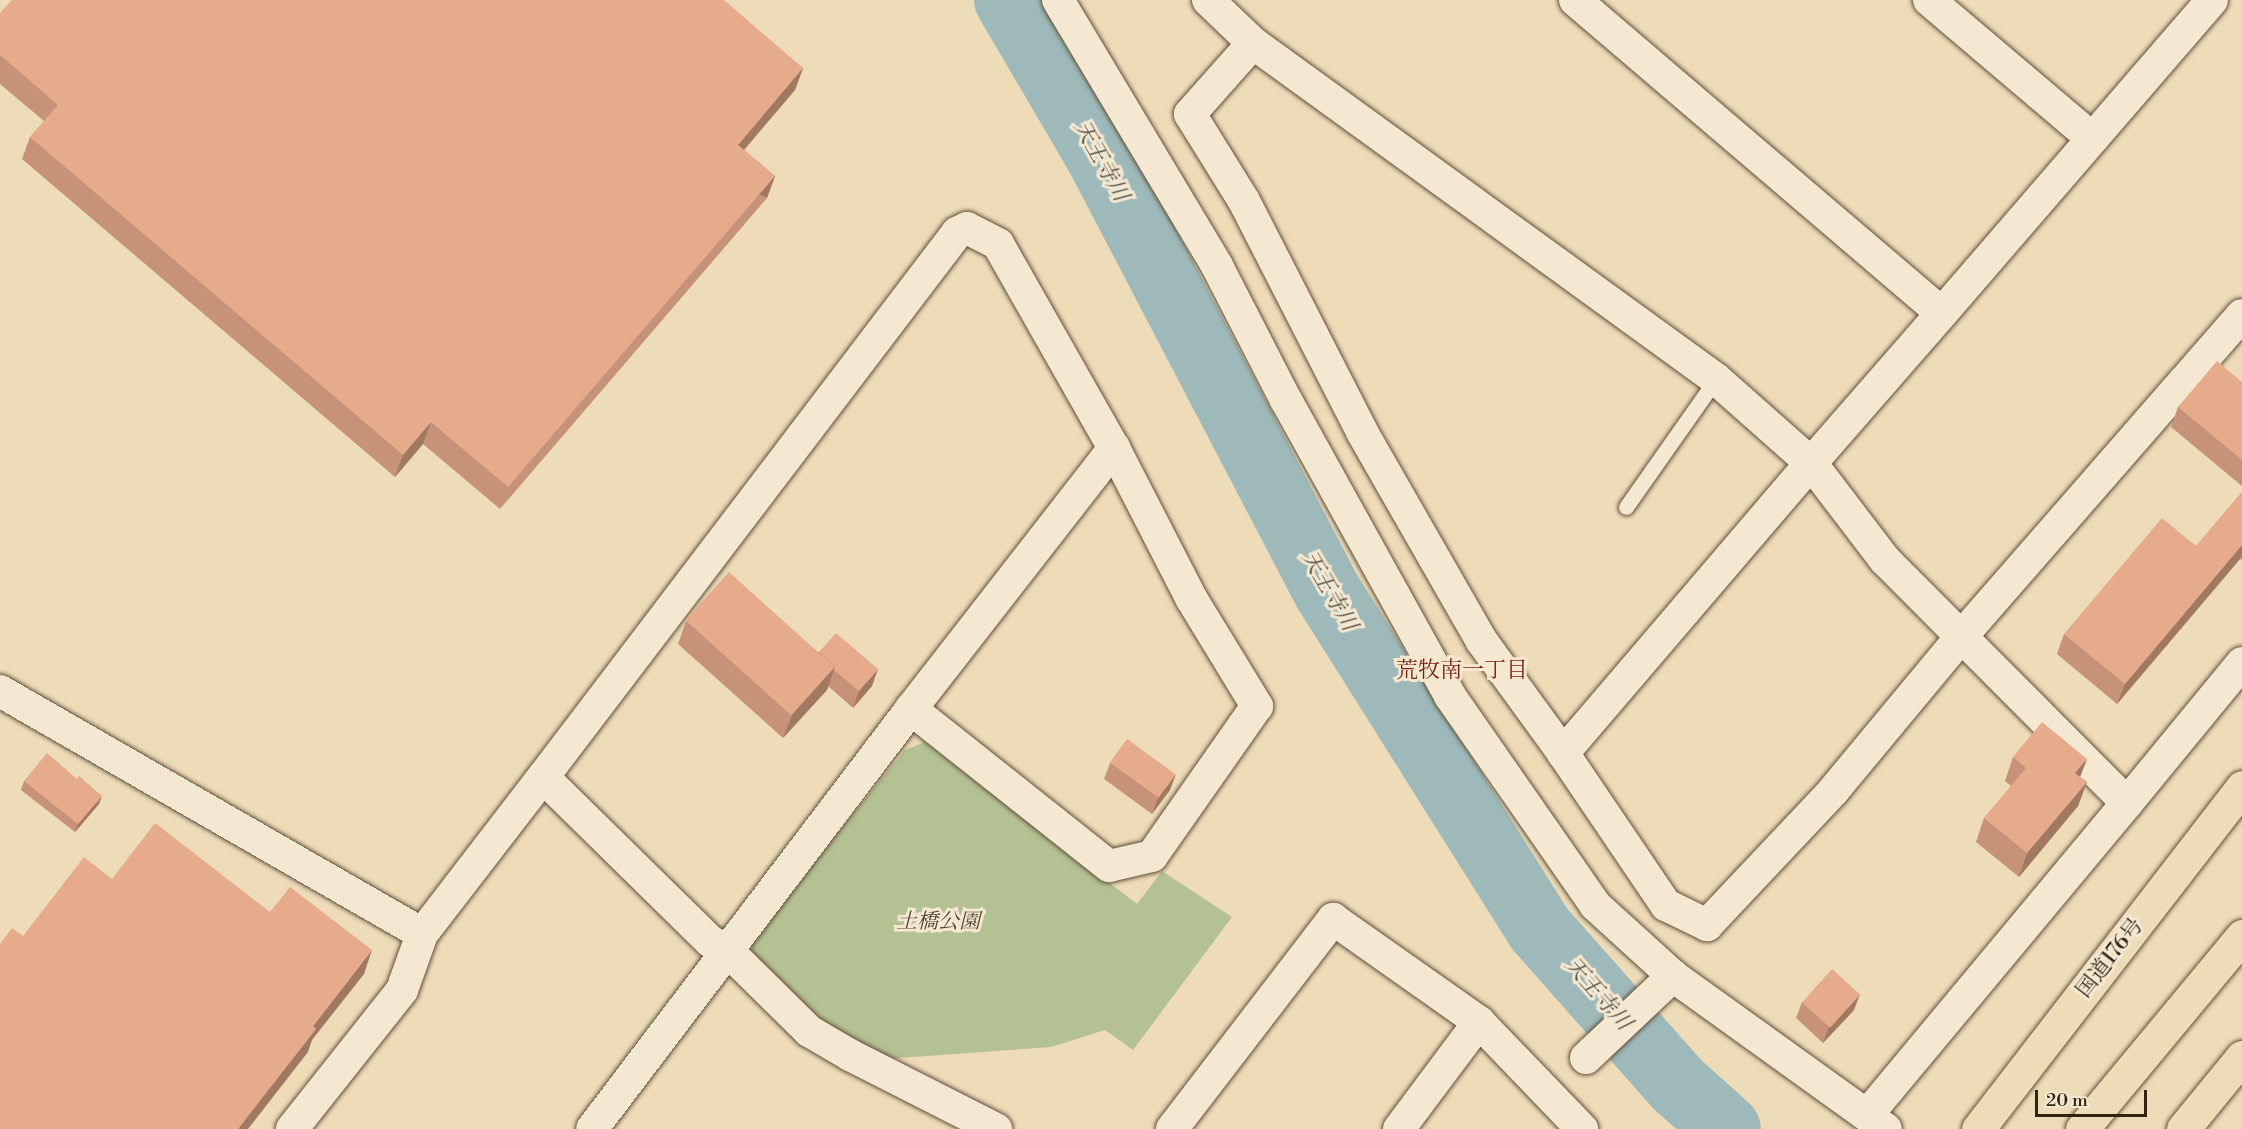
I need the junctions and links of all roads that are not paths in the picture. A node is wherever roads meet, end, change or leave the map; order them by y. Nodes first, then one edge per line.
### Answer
1 (1058, 0) edge
2 (1208, 0) edge
3 (1575, 0) edge
4 (1929, 0) edge
5 (2212, 0) edge
6 (1253, 43) junction
7 (2092, 138) junction
8 (1942, 313) junction
9 (2242, 315) edge
10 (1716, 379) junction
11 (1114, 448) junction
12 (1811, 463) junction
13 (1626, 507) dead end
14 (1961, 637) junction
15 (2242, 663) edge
16 (0, 691) edge
17 (911, 709) junction
18 (1563, 753) junction
19 (543, 777) junction
20 (2242, 787) edge
21 (2127, 803) junction
22 (422, 934) junction
23 (2242, 936) edge
24 (728, 951) junction
25 (1667, 983) junction
26 (1479, 1022) junction
27 (1591, 1053) dead end
28 (2242, 1057) edge
29 (1877, 1121) edge
30 (292, 1129) edge
31 (592, 1129) edge
32 (996, 1129) edge
33 (1172, 1129) edge
34 (1399, 1129) edge
35 (1582, 1129) edge
36 (1978, 1129) edge
37 (2082, 1129) edge
38 (2183, 1129) edge

1 - 25 street
2 - 6 street
3 - 8 street
4 - 7 street
5 - 7 street
6 - 10 street
6 - 18 street
7 - 8 street
8 - 12 street
9 - 14 street
10 - 12 street
10 - 13 lane
11 - 17 street
11 - 17 street
11 - 19 street
12 - 14 street
12 - 18 street
14 - 18 street
14 - 21 street
15 - 21 street
16 - 22 street
17 - 24 street
19 - 22 street
19 - 24 street
20 - 36 highway, 国道176号
21 - 29 street
22 - 30 street
23 - 37 highway
24 - 31 street
24 - 32 street
25 - 27 street
25 - 29 street
26 - 33 street
26 - 34 street
26 - 35 street
28 - 38 highway

